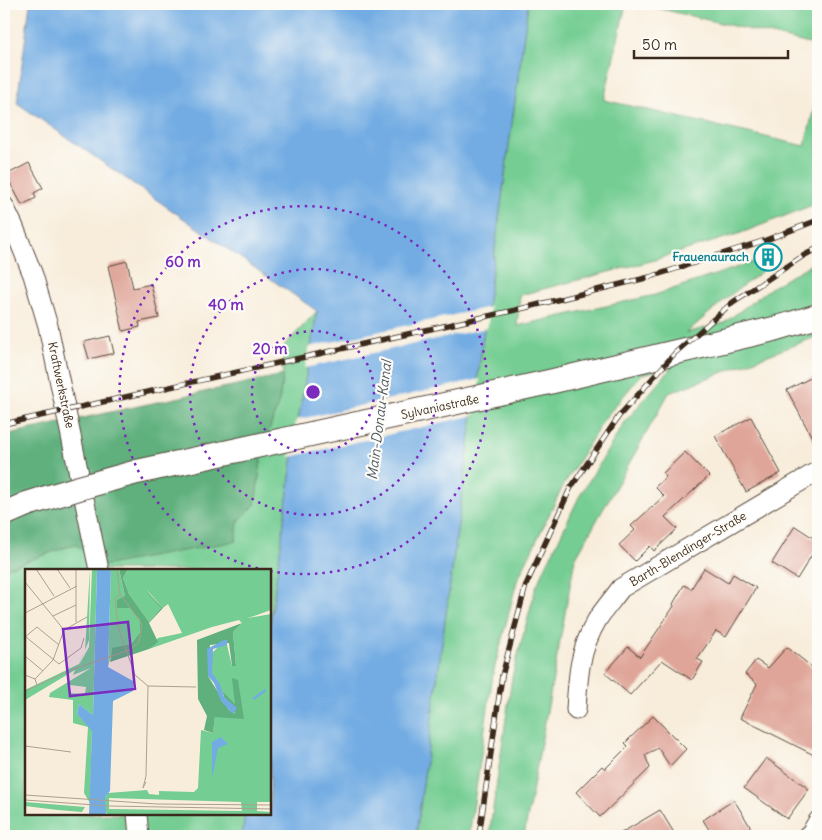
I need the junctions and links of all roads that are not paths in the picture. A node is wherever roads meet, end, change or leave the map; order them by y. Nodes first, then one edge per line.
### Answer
1 (4, 206) edge
2 (818, 316) edge
3 (818, 471) edge
4 (4, 514) edge
5 (99, 569) edge
6 (576, 710) dead end
7 (137, 815) edge
8 (139, 836) edge

1 - 5 street, Kraftwerkstraße
2 - 4 street, Sylvaniastraße, bridge
3 - 6 street, Barth-Blendinger-Straße
7 - 8 street

